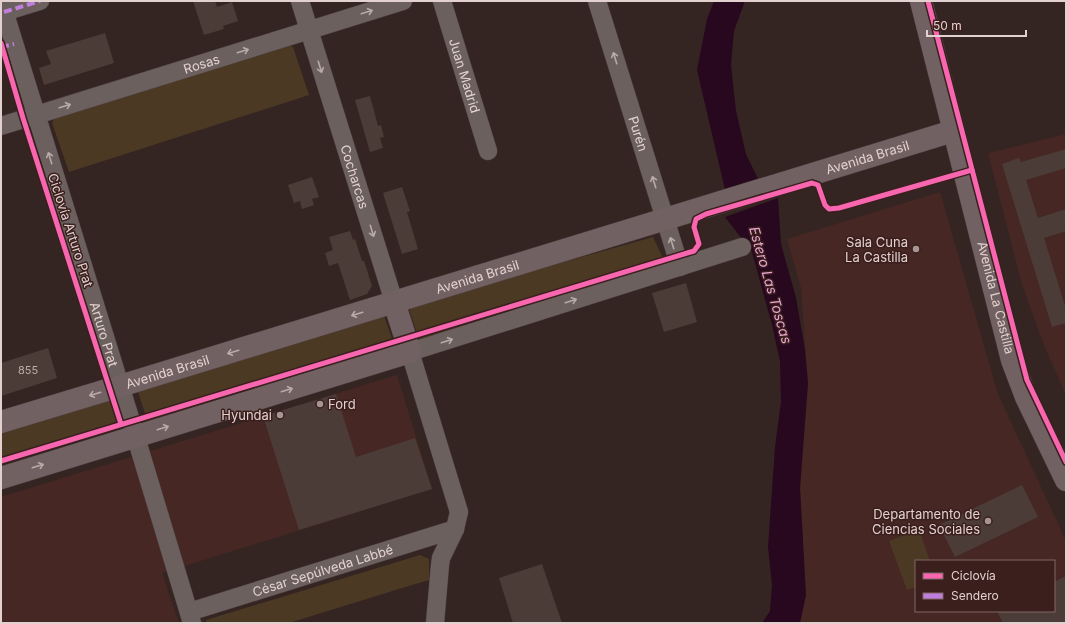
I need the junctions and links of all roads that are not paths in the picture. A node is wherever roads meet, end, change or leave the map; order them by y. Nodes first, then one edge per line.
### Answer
1 (40, 1) edge
2 (300, 1) edge
3 (403, 1) edge
4 (442, 1) edge
5 (597, 1) edge
6 (921, 1) edge
7 (3, 7) edge
8 (309, 30) junction
9 (8, 46) edge
10 (36, 115) junction
11 (1, 126) edge
12 (953, 131) junction
13 (488, 151) dead end
14 (665, 219) junction
15 (742, 247) dead end
16 (680, 267) junction
17 (394, 302) junction
18 (410, 352) junction
19 (120, 386) junction
20 (1, 422) edge
21 (136, 436) junction
22 (1, 478) edge
23 (1066, 480) edge
24 (456, 529) junction
25 (190, 617) edge
26 (435, 623) edge

1 - 7 street
2 - 8 street, Cocharcas
8 -> 3 street, Rosas
4 - 13 street, Juan Madrid
14 -> 5 street, Purén
6 - 12 main road, Avenida La Castilla
7 - 9 street, Arturo Prat
10 -> 8 street, Rosas
8 -> 17 street, Cocharcas
9 - 10 street, Arturo Prat
10 - 11 street, Rosas
19 -> 10 street, Arturo Prat
12 - 14 main road, Avenida Brasil
12 - 23 main road, Avenida La Castilla
16 -> 14 street, Purén
14 - 17 main road, Avenida Brasil
15 - 16 street
18 -> 16 street
17 - 18 main road, Cocharcas
17 -> 19 main road, Avenida Brasil
21 -> 18 main road
18 - 24 street
19 -> 20 main road, Avenida Brasil
19 - 21 street, Arturo Prat
22 -> 21 main road
21 - 25 street, Arturo Prat
24 - 25 street, César Sepúlveda Labbé
24 - 26 street

